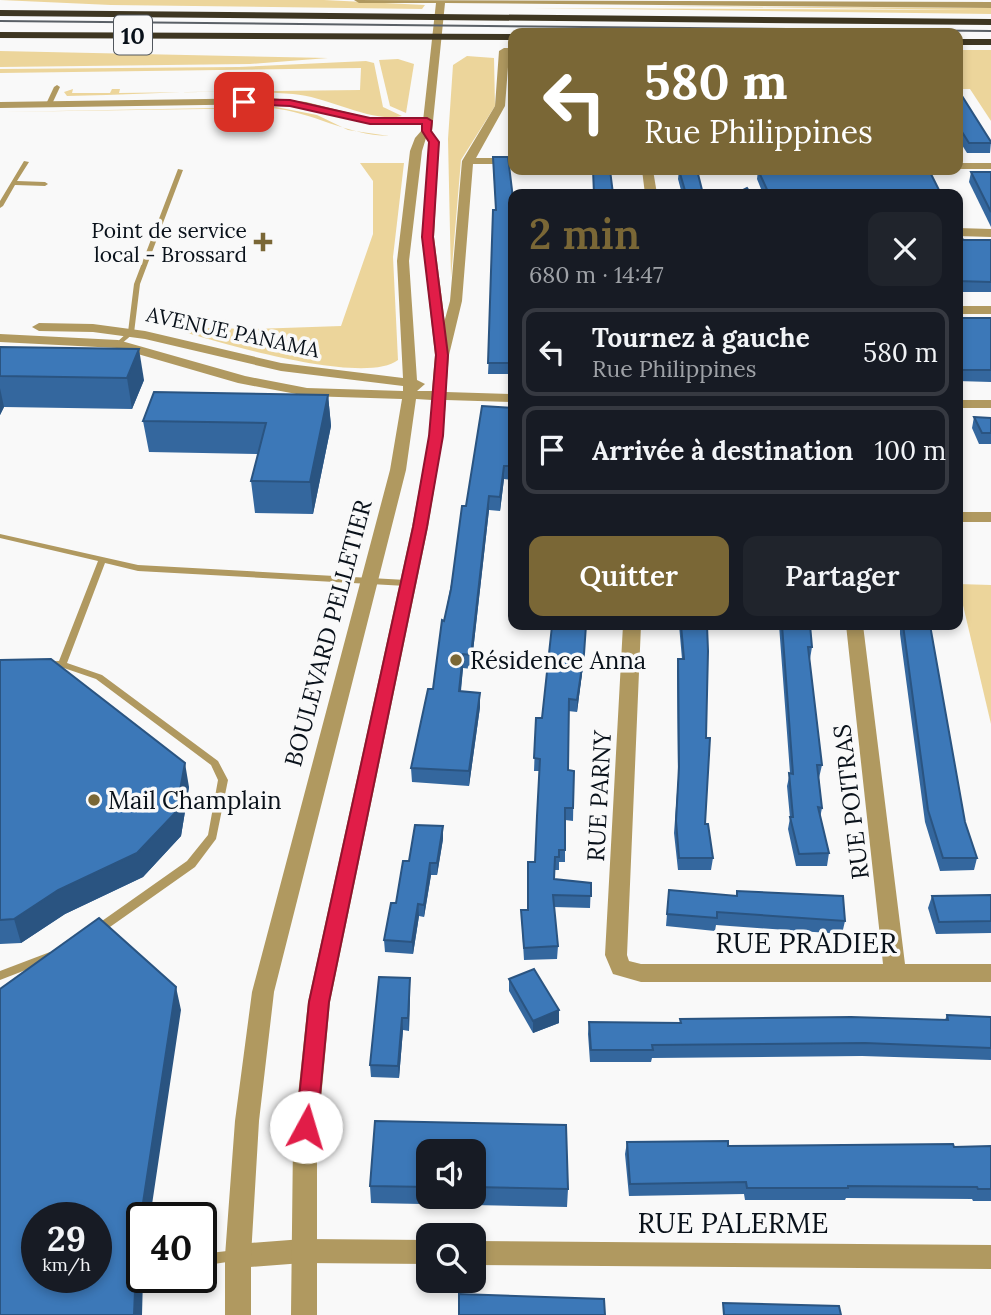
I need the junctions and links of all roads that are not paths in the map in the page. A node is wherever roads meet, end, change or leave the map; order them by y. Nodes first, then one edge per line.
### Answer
1 (359, 0) edge
2 (441, 0) edge
3 (386, 1) edge
4 (503, 1) edge
5 (658, 2) edge
6 (991, 5) edge
7 (0, 12) edge
8 (991, 22) edge
9 (0, 35) edge
10 (391, 37) junction
11 (508, 37) edge
12 (963, 42) edge
13 (991, 43) edge
14 (0, 46) edge
15 (508, 51) edge
16 (57, 87) dead end
17 (49, 104) junction
18 (0, 105) edge
19 (427, 126) junction
20 (508, 160) edge
21 (26, 162) dead end
22 (468, 162) junction
23 (963, 166) edge
24 (991, 166) edge
25 (180, 170) dead end
26 (14, 183) junction
27 (45, 184) dead end
28 (0, 206) edge
29 (963, 232) edge
30 (991, 233) edge
31 (963, 310) edge
32 (991, 310) edge
33 (0, 326) edge
34 (131, 332) junction
35 (0, 338) edge
36 (118, 344) junction
37 (442, 355) junction
38 (410, 390) junction
39 (444, 394) junction
40 (508, 398) edge
41 (963, 404) edge
42 (991, 404) edge
43 (963, 517) edge
44 (991, 517) edge
45 (0, 536) edge
46 (102, 561) junction
47 (370, 581) junction
48 (406, 583) junction
49 (632, 630) edge
50 (856, 630) edge
51 (30, 663) edge
52 (62, 664) junction
53 (83, 940) edge
54 (60, 952) edge
55 (621, 968) joint
56 (895, 973) junction
57 (991, 974) edge
58 (0, 976) edge
59 (303, 1251) junction
60 (416, 1252) edge
61 (486, 1253) edge
62 (238, 1256) junction
63 (991, 1256) edge
64 (217, 1258) edge
65 (238, 1315) edge
66 (304, 1315) edge

1 - 3 street
2 - 19 street, BOULEVARD PELLETIER
3 - 4 street
4 - 5 street
5 - 6 street
7 - 8 highway, 10
9 - 10 highway, 10
10 - 11 highway, 10
10 - 14 highway
12 - 13 highway
15 - 22 street, BOULEVARD PELLETIER
16 - 17 lane
17 - 18 street
17 - 19 street
19 - 37 street, BOULEVARD PELLETIER
19 - 38 street, BOULEVARD PELLETIER
20 - 22 street
21 - 26 lane
22 - 37 street, BOULEVARD PELLETIER
23 - 24 street
25 - 34 lane
26 - 27 lane
26 - 28 lane
29 - 30 street
31 - 32 street
33 - 34 street, AVENUE PANAMA
34 - 36 lane
34 - 38 street, AVENUE PANAMA
35 - 36 street, AVENUE PANAMA
36 - 38 street, AVENUE PANAMA
37 - 39 street, BOULEVARD PELLETIER
38 - 39 street, AVENUE PANAMA
38 - 47 street, BOULEVARD PELLETIER
39 - 40 street, AVENUE PANAMA
39 - 48 street, BOULEVARD PELLETIER
41 - 42 street
43 - 44 street
45 - 46 lane
46 - 47 lane
46 - 52 lane
47 - 48 lane
47 - 62 street, BOULEVARD PELLETIER
48 - 59 street, BOULEVARD PELLETIER
49 - 55 street, RUE PARNY
50 - 56 street, RUE POITRAS
51 - 52 lane
52 - 53 lane
54 - 58 lane
55 - 56 street, RUE PRADIER
56 - 57 street, RUE PRADIER
59 - 60 street
59 - 62 street
59 - 66 street, BOULEVARD PELLETIER
61 - 63 street, RUE PALERME
62 - 64 lane
62 - 65 street, BOULEVARD PELLETIER

